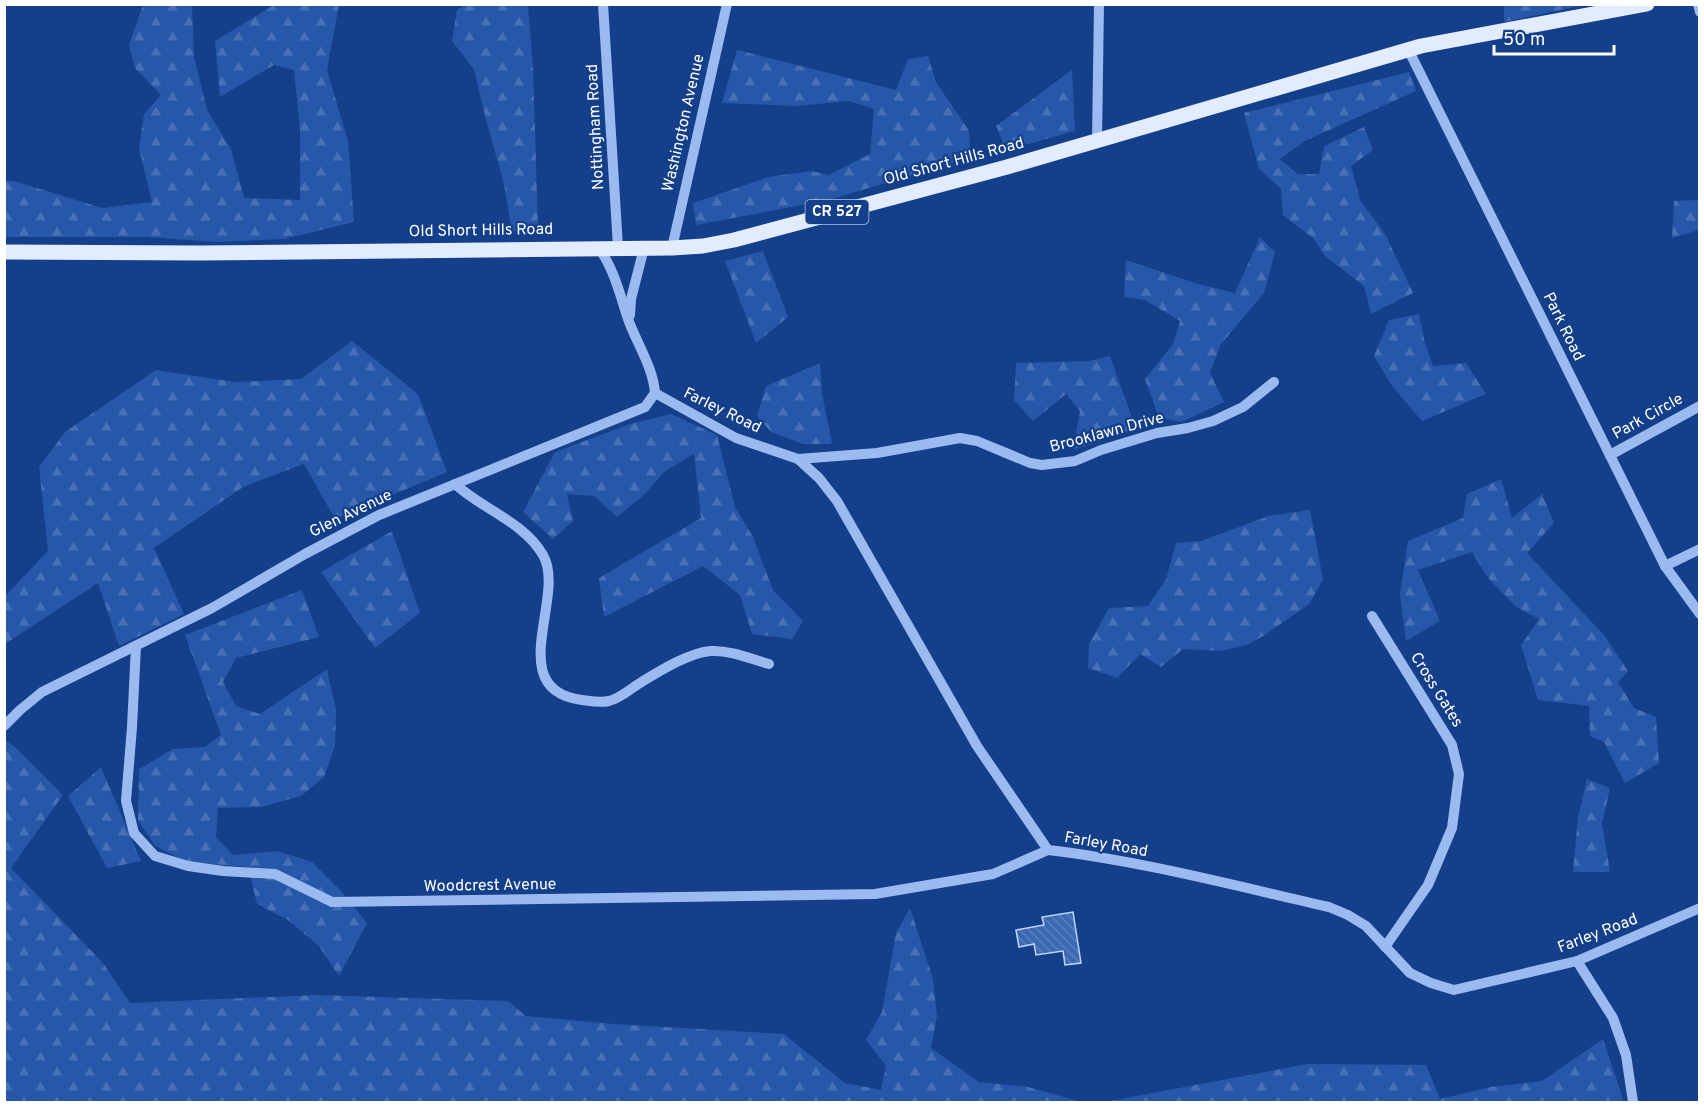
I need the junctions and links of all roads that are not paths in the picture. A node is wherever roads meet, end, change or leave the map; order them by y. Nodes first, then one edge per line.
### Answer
1 (603, 4) edge
2 (727, 4) edge
3 (1099, 4) edge
4 (1647, 4) edge
5 (1698, 4) edge
6 (1700, 12) edge
7 (1408, 49) junction
8 (1096, 140) junction
9 (598, 247) junction
10 (618, 247) junction
11 (644, 248) junction
12 (672, 248) junction
13 (4, 252) edge
14 (629, 321) junction
15 (1274, 382) dead end
16 (655, 393) junction
17 (1700, 406) edge
18 (1610, 455) junction
19 (798, 459) junction
20 (455, 484) junction
21 (1700, 549) edge
22 (1665, 566) junction
23 (1700, 614) edge
24 (1372, 616) dead end
25 (136, 646) junction
26 (769, 664) dead end
27 (4, 726) edge
28 (1047, 850) junction
29 (1700, 908) edge
30 (1385, 946) junction
31 (1577, 961) junction
32 (1633, 1102) edge

1 - 10 street, Nottingham Road
2 - 12 street, Washington Avenue
3 - 8 street
4 - 7 main road, Old Short Hills Road / CR 527
5 - 6 street
7 - 8 main road, Old Short Hills Road / CR 527
7 - 18 street, Park Road
8 - 12 main road, Old Short Hills Road / CR 527
9 - 10 main road, Old Short Hills Road / CR 527
9 - 13 main road, Old Short Hills Road / CR 527
9 - 14 street
10 - 11 main road, Old Short Hills Road / CR 527
11 - 12 main road, Old Short Hills Road / CR 527
11 - 14 street
14 - 16 street
15 - 19 street, Brooklawn Drive
16 - 19 street, Farley Road
16 - 20 street, Glen Avenue
17 - 18 street, Park Circle
18 - 22 street, Park Road
19 - 28 street, Farley Road
20 - 25 street, Glen Avenue
20 - 26 street
21 - 22 street
22 - 23 street, Park Road
24 - 30 street, Cross Gates
25 - 27 street, Glen Avenue
25 - 28 street, Woodcrest Avenue
28 - 30 street, Farley Road
29 - 31 street, Farley Road
30 - 31 street, Farley Road
31 - 32 street

